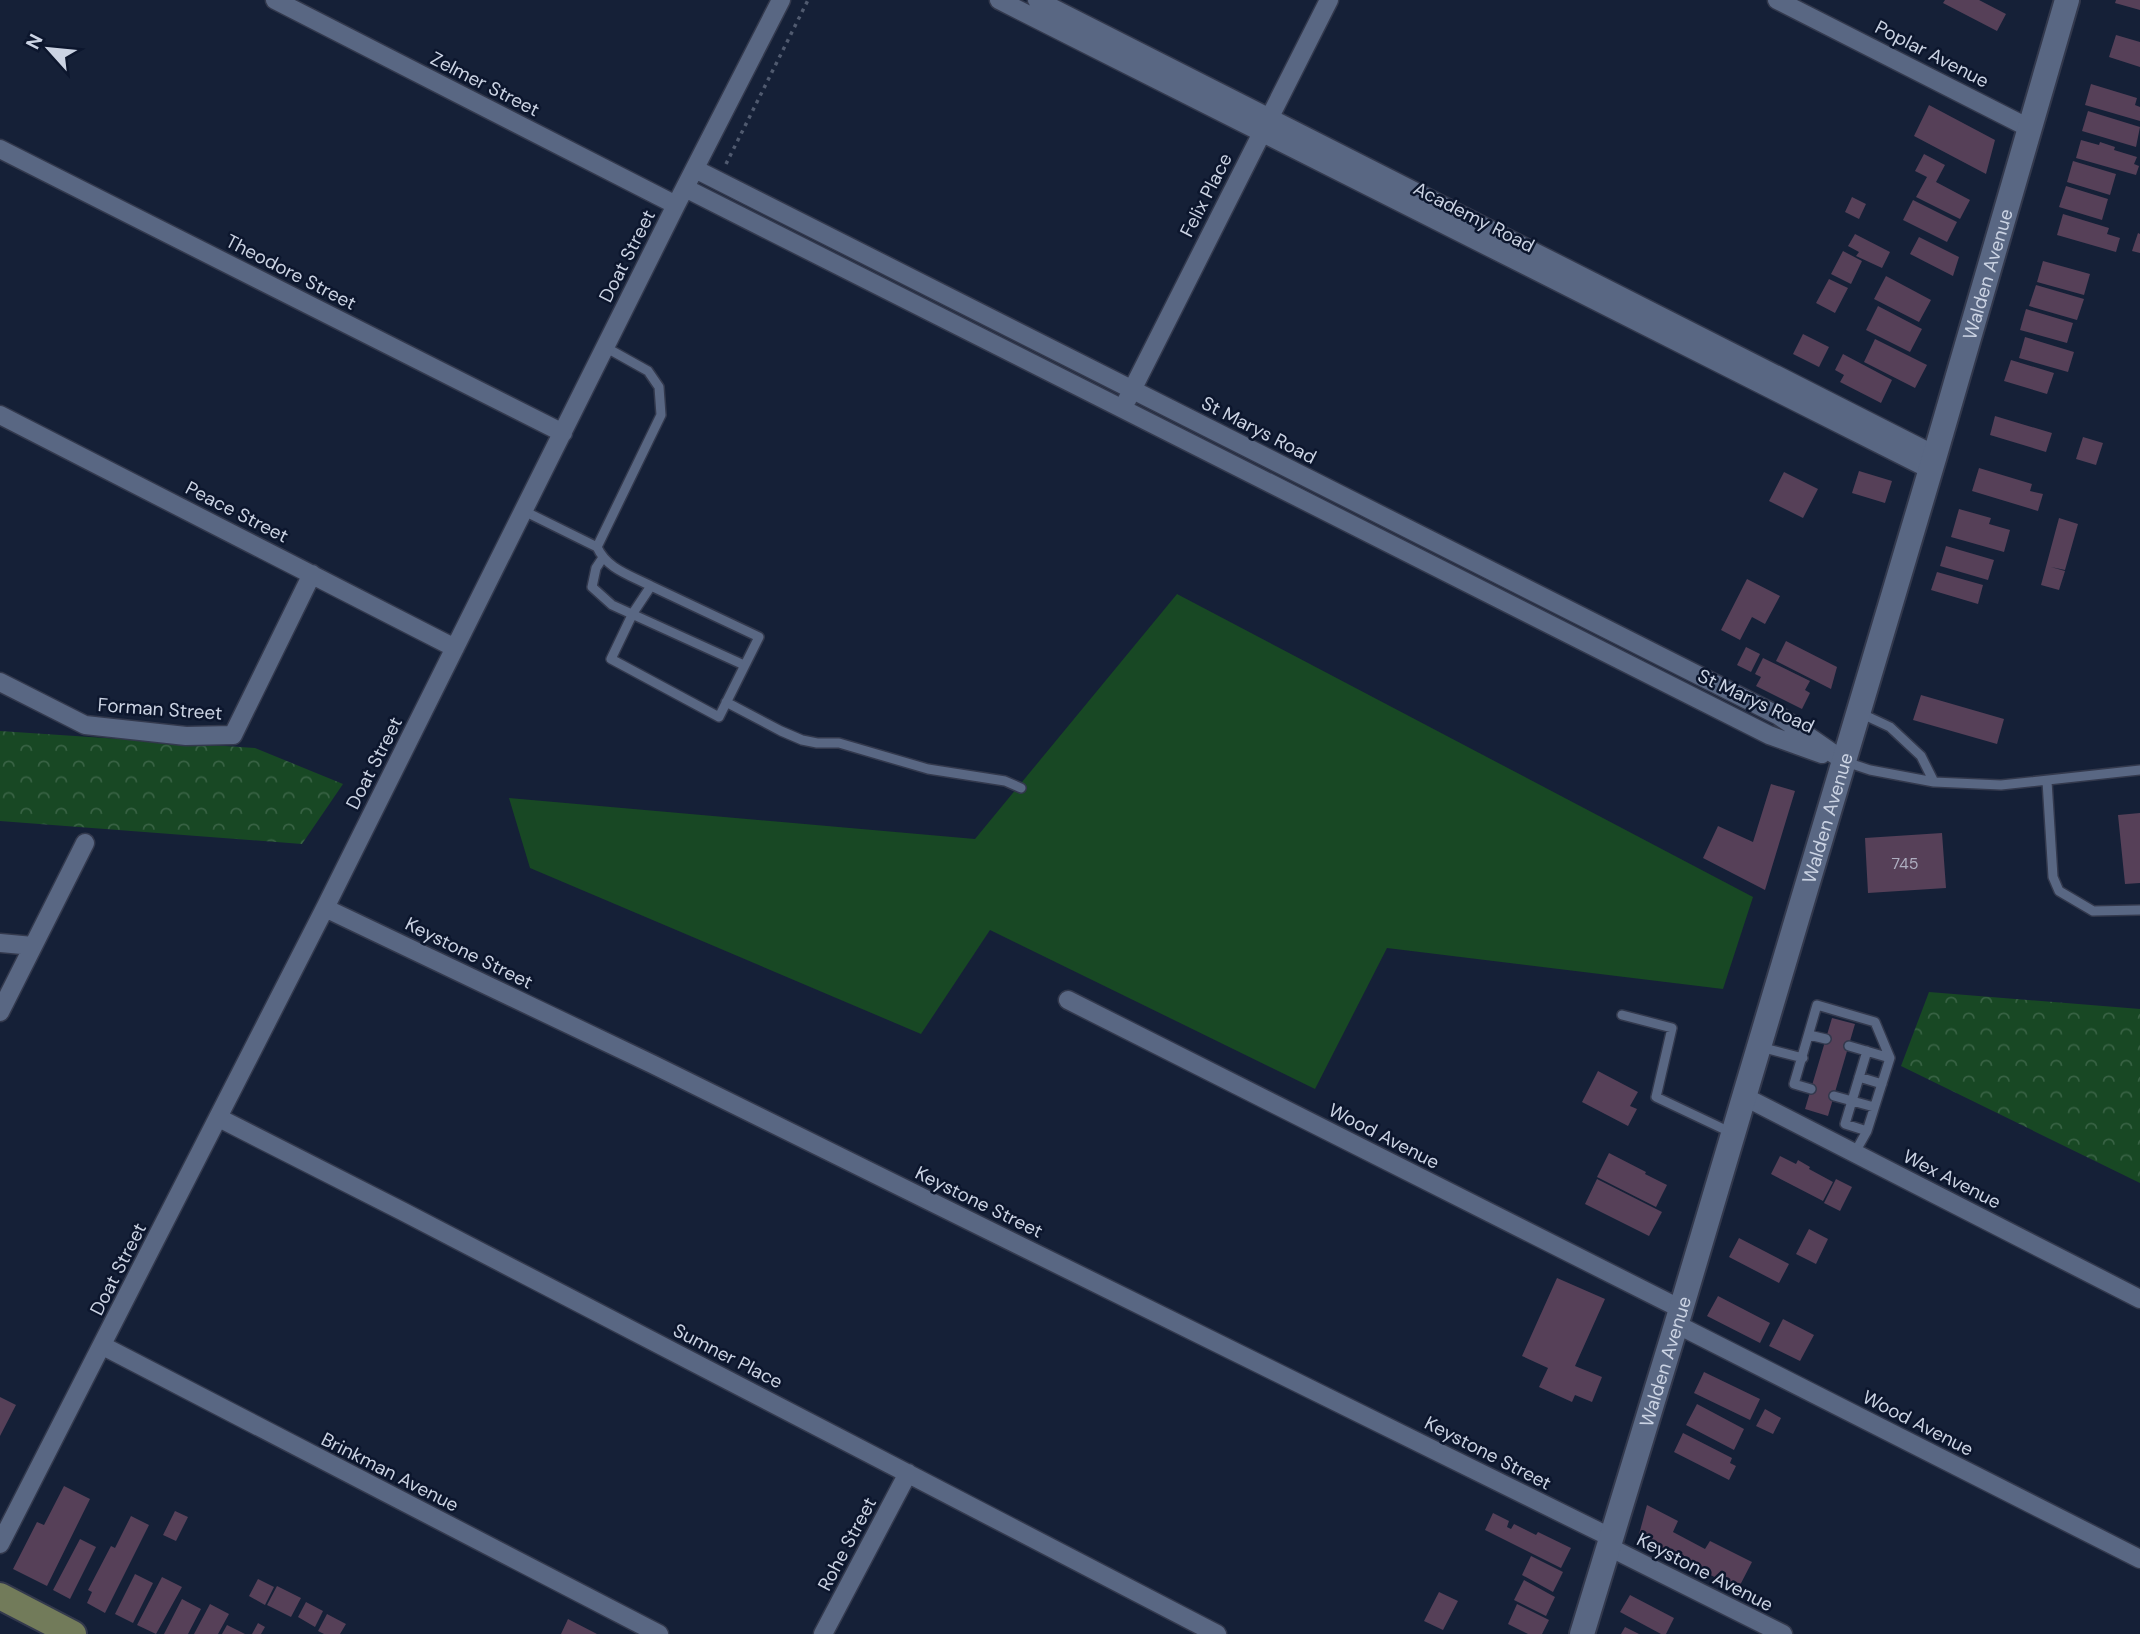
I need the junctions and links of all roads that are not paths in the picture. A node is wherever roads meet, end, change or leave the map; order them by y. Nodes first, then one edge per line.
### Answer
1 (275, 0) edge
2 (781, 0) edge
3 (999, 0) edge
4 (1037, 0) edge
5 (1329, 0) edge
6 (1777, 0) edge
7 (2067, 0) edge
8 (1084, 33) junction
9 (1265, 125) junction
10 (2029, 128) junction
11 (0, 149) edge
12 (695, 169) junction
13 (685, 188) junction
14 (676, 205) junction
15 (952, 299) junction
16 (943, 318) junction
17 (1676, 333) junction
18 (605, 347) junction
19 (1132, 389) junction
20 (1122, 409) junction
21 (0, 415) edge
22 (563, 433) junction
23 (1933, 463) junction
24 (1333, 491) junction
25 (1323, 510) junction
26 (524, 511) junction
27 (597, 547) junction
28 (602, 559) junction
29 (312, 574) junction
30 (651, 586) junction
31 (633, 613) junction
32 (1595, 623) junction
33 (1586, 642) junction
34 (455, 648) junction
35 (744, 665) junction
36 (0, 682) edge
37 (726, 702) junction
38 (1859, 713) junction
39 (1844, 761) junction
40 (2140, 771) edge
41 (2047, 780) junction
42 (1934, 782) junction
43 (1021, 788) dead end
44 (85, 843) dead end
45 (326, 908) junction
46 (2140, 910) edge
47 (0, 943) edge
48 (33, 946) junction
49 (1068, 1000) dead end
50 (0, 1012) edge
51 (1622, 1015) dead end
52 (1810, 1035) junction
53 (1826, 1039) dead end
54 (1760, 1046) junction
55 (1849, 1046) dead end
56 (1867, 1051) junction
57 (1802, 1058) junction
58 (1890, 1058) junction
59 (1859, 1077) junction
60 (1882, 1084) junction
61 (1811, 1089) dead end
62 (1835, 1096) dead end
63 (1745, 1097) junction
64 (1852, 1101) junction
65 (1874, 1107) junction
66 (219, 1118) junction
67 (1867, 1131) junction
68 (1734, 1133) junction
69 (1854, 1154) junction
70 (2140, 1299) edge
71 (1679, 1316) junction
72 (103, 1346) junction
73 (908, 1473) junction
74 (1610, 1543) junction
75 (0, 1544) edge
76 (2140, 1559) edge
77 (0, 1596) edge
78 (74, 1634) edge
79 (659, 1634) edge
80 (823, 1634) edge
81 (1217, 1634) edge
82 (1582, 1634) edge
83 (1783, 1634) edge

1 - 14 street, Zelmer Street
2 - 12 street, Doat Street
3 - 8 street, Academy Road
4 - 8 street, Academy Road
5 - 9 street, Felix Place
6 - 10 street, Poplar Avenue
7 - 10 main road, Walden Avenue
8 - 9 street, Academy Road
9 - 17 street, Academy Road
9 - 19 street, Felix Place
10 - 23 main road, Walden Avenue
11 - 22 street, Theodore Street
12 - 13 street, Doat Street
12 - 15 street, St Marys Road
13 - 14 street, Doat Street
13 - 16 street, St Marys Road
14 - 18 street, Doat Street
15 - 16 street
15 - 19 street, St Marys Road
16 - 20 street, St Marys Road
17 - 23 street, Academy Road
17 - 23 street, Academy Road
18 - 22 street, Doat Street
18 - 27 lane
19 - 20 street, Felix Place
19 - 24 street, St Marys Road
20 - 25 street, St Marys Road
21 - 29 street, Peace Street
22 - 26 street, Doat Street
23 - 38 main road, Walden Avenue
24 - 25 street
24 - 32 street, St Marys Road
25 - 33 street, St Marys Road
26 - 27 lane
26 - 34 street, Doat Street
27 - 28 lane
28 - 30 lane
28 - 31 lane
29 - 34 street, Peace Street
29 - 36 street, Forman Street
30 - 31 lane
30 - 35 lane
31 - 35 lane
31 - 37 lane
32 - 33 street
32 - 39 street, St Marys Road
33 - 39 street, St Marys Road
34 - 45 street, Doat Street
35 - 37 lane
37 - 43 lane
38 - 39 main road, Walden Avenue
38 - 42 lane
39 - 42 lane
39 - 54 main road, Walden Avenue
40 - 41 lane
41 - 42 lane
41 - 46 lane
44 - 48 street
45 - 66 street, Doat Street
45 - 74 street, Keystone Street
47 - 48 street
48 - 50 street
49 - 71 street, Wood Avenue
51 - 68 lane
52 - 53 lane
52 - 57 lane
52 - 58 lane
54 - 57 lane
54 - 63 main road, Walden Avenue
55 - 56 lane
56 - 58 lane
56 - 59 lane
57 - 61 lane
58 - 60 lane
59 - 60 lane
59 - 64 lane
60 - 65 lane
62 - 64 lane
63 - 68 main road, Walden Avenue
63 - 69 street, Wex Avenue
64 - 65 lane
64 - 67 lane
65 - 67 lane
66 - 72 street, Doat Street
66 - 73 street, Sumner Place
67 - 69 lane
68 - 71 main road, Walden Avenue
69 - 70 street, Wex Avenue
71 - 74 main road, Walden Avenue
71 - 76 street, Wood Avenue
72 - 75 street, Doat Street
72 - 79 street, Brinkman Avenue
73 - 80 street, Rohe Street
73 - 81 street, Sumner Place
74 - 82 main road, Walden Avenue
74 - 83 street, Keystone Avenue
77 - 78 main road

